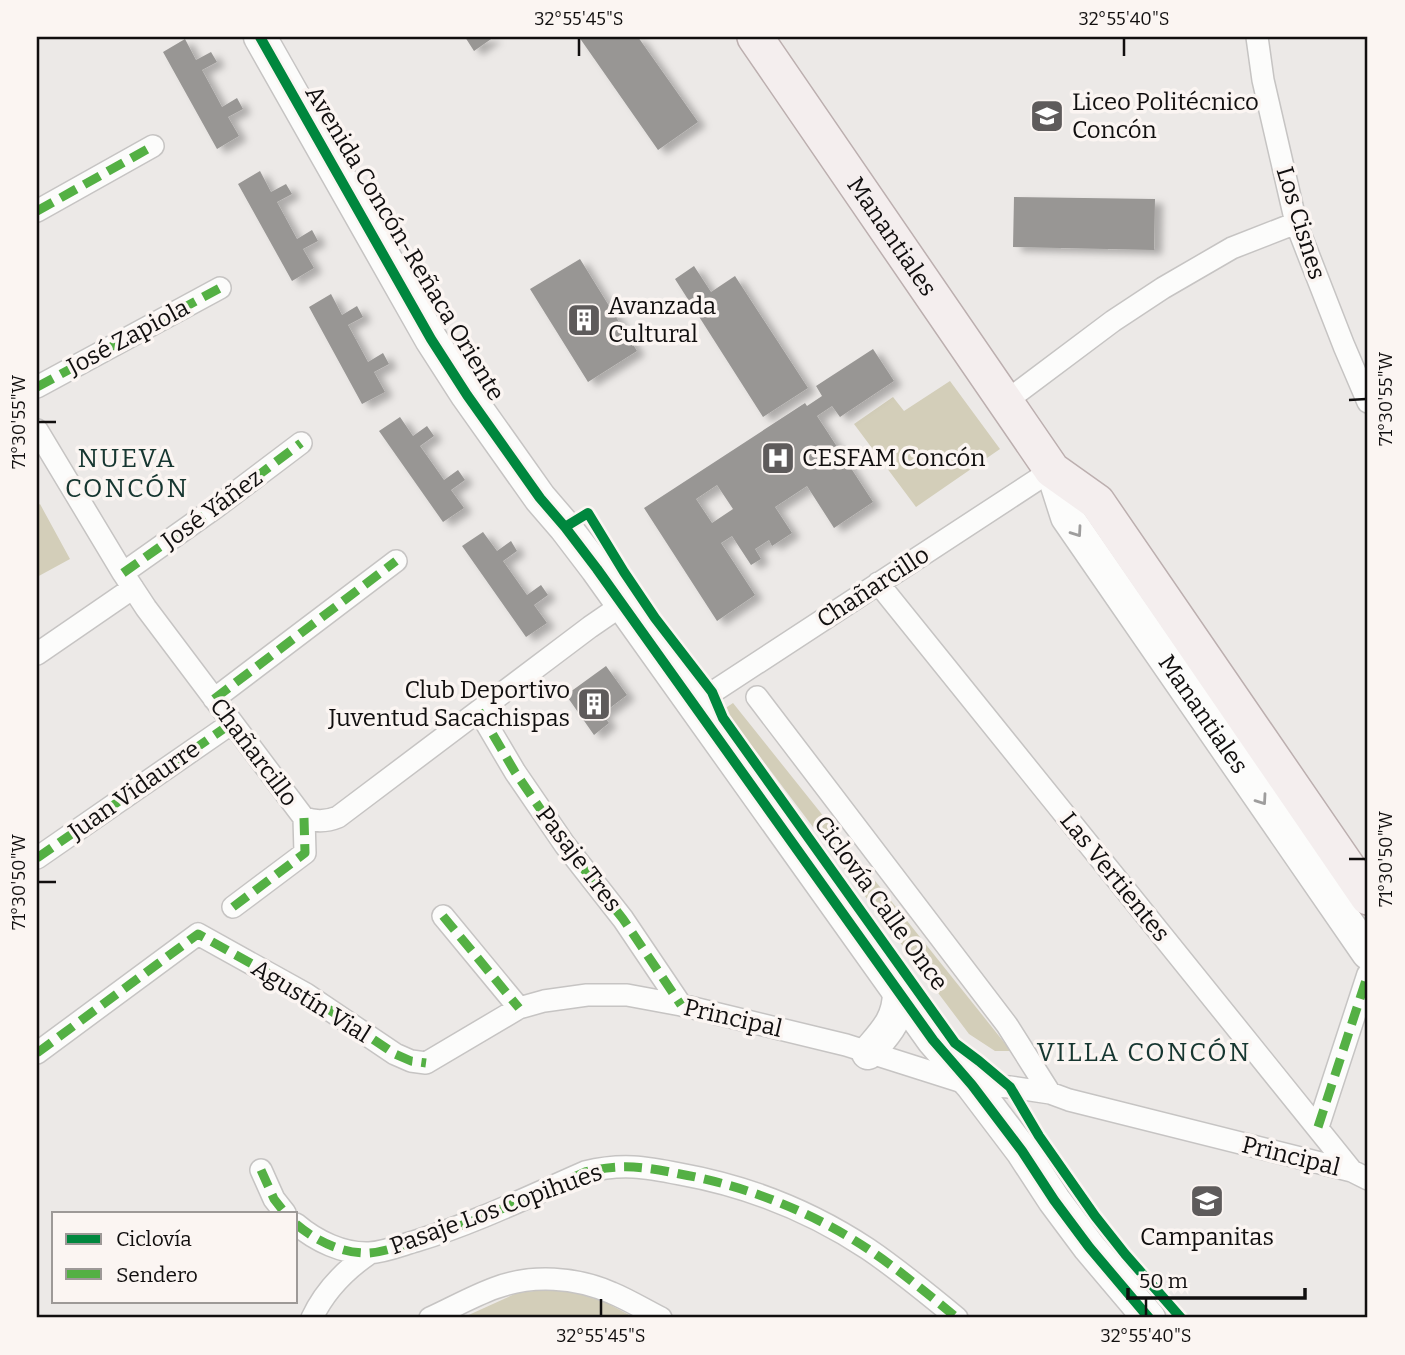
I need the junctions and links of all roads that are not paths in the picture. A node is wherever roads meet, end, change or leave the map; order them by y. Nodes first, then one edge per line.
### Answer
1 (260, 37) edge
2 (755, 37) edge
3 (1257, 37) edge
4 (153, 146) dead end
5 (37, 211) edge
6 (1296, 223) junction
7 (220, 288) dead end
8 (37, 387) edge
9 (1005, 402) junction
10 (1368, 402) edge
11 (37, 430) edge
12 (300, 443) dead end
13 (1052, 470) junction
14 (396, 561) dead end
15 (128, 580) junction
16 (878, 583) junction
17 (622, 605) junction
18 (37, 654) edge
19 (757, 697) dead end
20 (214, 699) junction
21 (693, 705) junction
22 (479, 711) junction
23 (232, 723) junction
24 (304, 818) junction
25 (37, 858) edge
26 (1368, 897) edge
27 (233, 907) dead end
28 (443, 916) dead end
29 (1368, 953) edge
30 (1368, 974) edge
31 (899, 992) junction
32 (681, 1005) junction
33 (519, 1008) junction
34 (37, 1053) edge
35 (868, 1053) junction
36 (426, 1063) joint
37 (972, 1086) junction
38 (1050, 1093) junction
39 (1318, 1127) junction
40 (261, 1170) dead end
41 (1360, 1175) edge
42 (284, 1212) edge
43 (298, 1226) edge
44 (370, 1253) junction
45 (312, 1318) edge
46 (430, 1318) edge
47 (661, 1318) edge
48 (957, 1318) edge
49 (1149, 1318) edge

1 - 17 street, Avenida Concón-Reñaca Oriente
2 - 9 main road, Manantiales
3 - 6 street, Los Cisnes
4 - 5 street
6 - 9 street
6 - 10 street, Los Cisnes
7 - 8 street, José Zapiola
9 - 13 main road, Manantiales
11 - 15 street, Chañarcillo
12 - 15 street, José Yáñez
13 - 16 street, Chañarcillo
13 - 26 main road, Manantiales
13 -> 29 street, Manantiales
14 - 20 street
15 - 18 street, José Yáñez
15 - 20 street, Chañarcillo
16 - 21 street, Chañarcillo
16 - 39 street, Las Vertientes
17 - 21 street, Avenida Concón-Reñaca Oriente
17 - 22 street, Chañarcillo
19 - 38 street
20 - 23 street, Chañarcillo
21 - 31 street, Avenida Concón-Reñaca Oriente
22 - 24 street, Chañarcillo
22 - 32 street, Pasaje Tres
23 - 24 street, Chañarcillo
23 - 25 street, Juan Vidaurre
24 - 27 street
28 - 33 street
30 - 39 street
31 - 35 street
31 - 37 street, Avenida Concón-Reñaca Oriente
32 - 33 street, Principal
32 - 35 street, Principal
33 - 36 street, Principal
34 - 36 street, Agustín Vial
35 - 37 street, Principal
37 - 38 street, Principal
37 - 49 street, Avenida Concón-Reñaca Oriente
38 - 41 street, Principal
39 - 41 street, Las Vertientes
40 - 42 street
43 - 44 street, Pasaje Los Copihues
44 - 45 street
44 - 48 street, Pasaje Los Copihues
46 - 47 street

